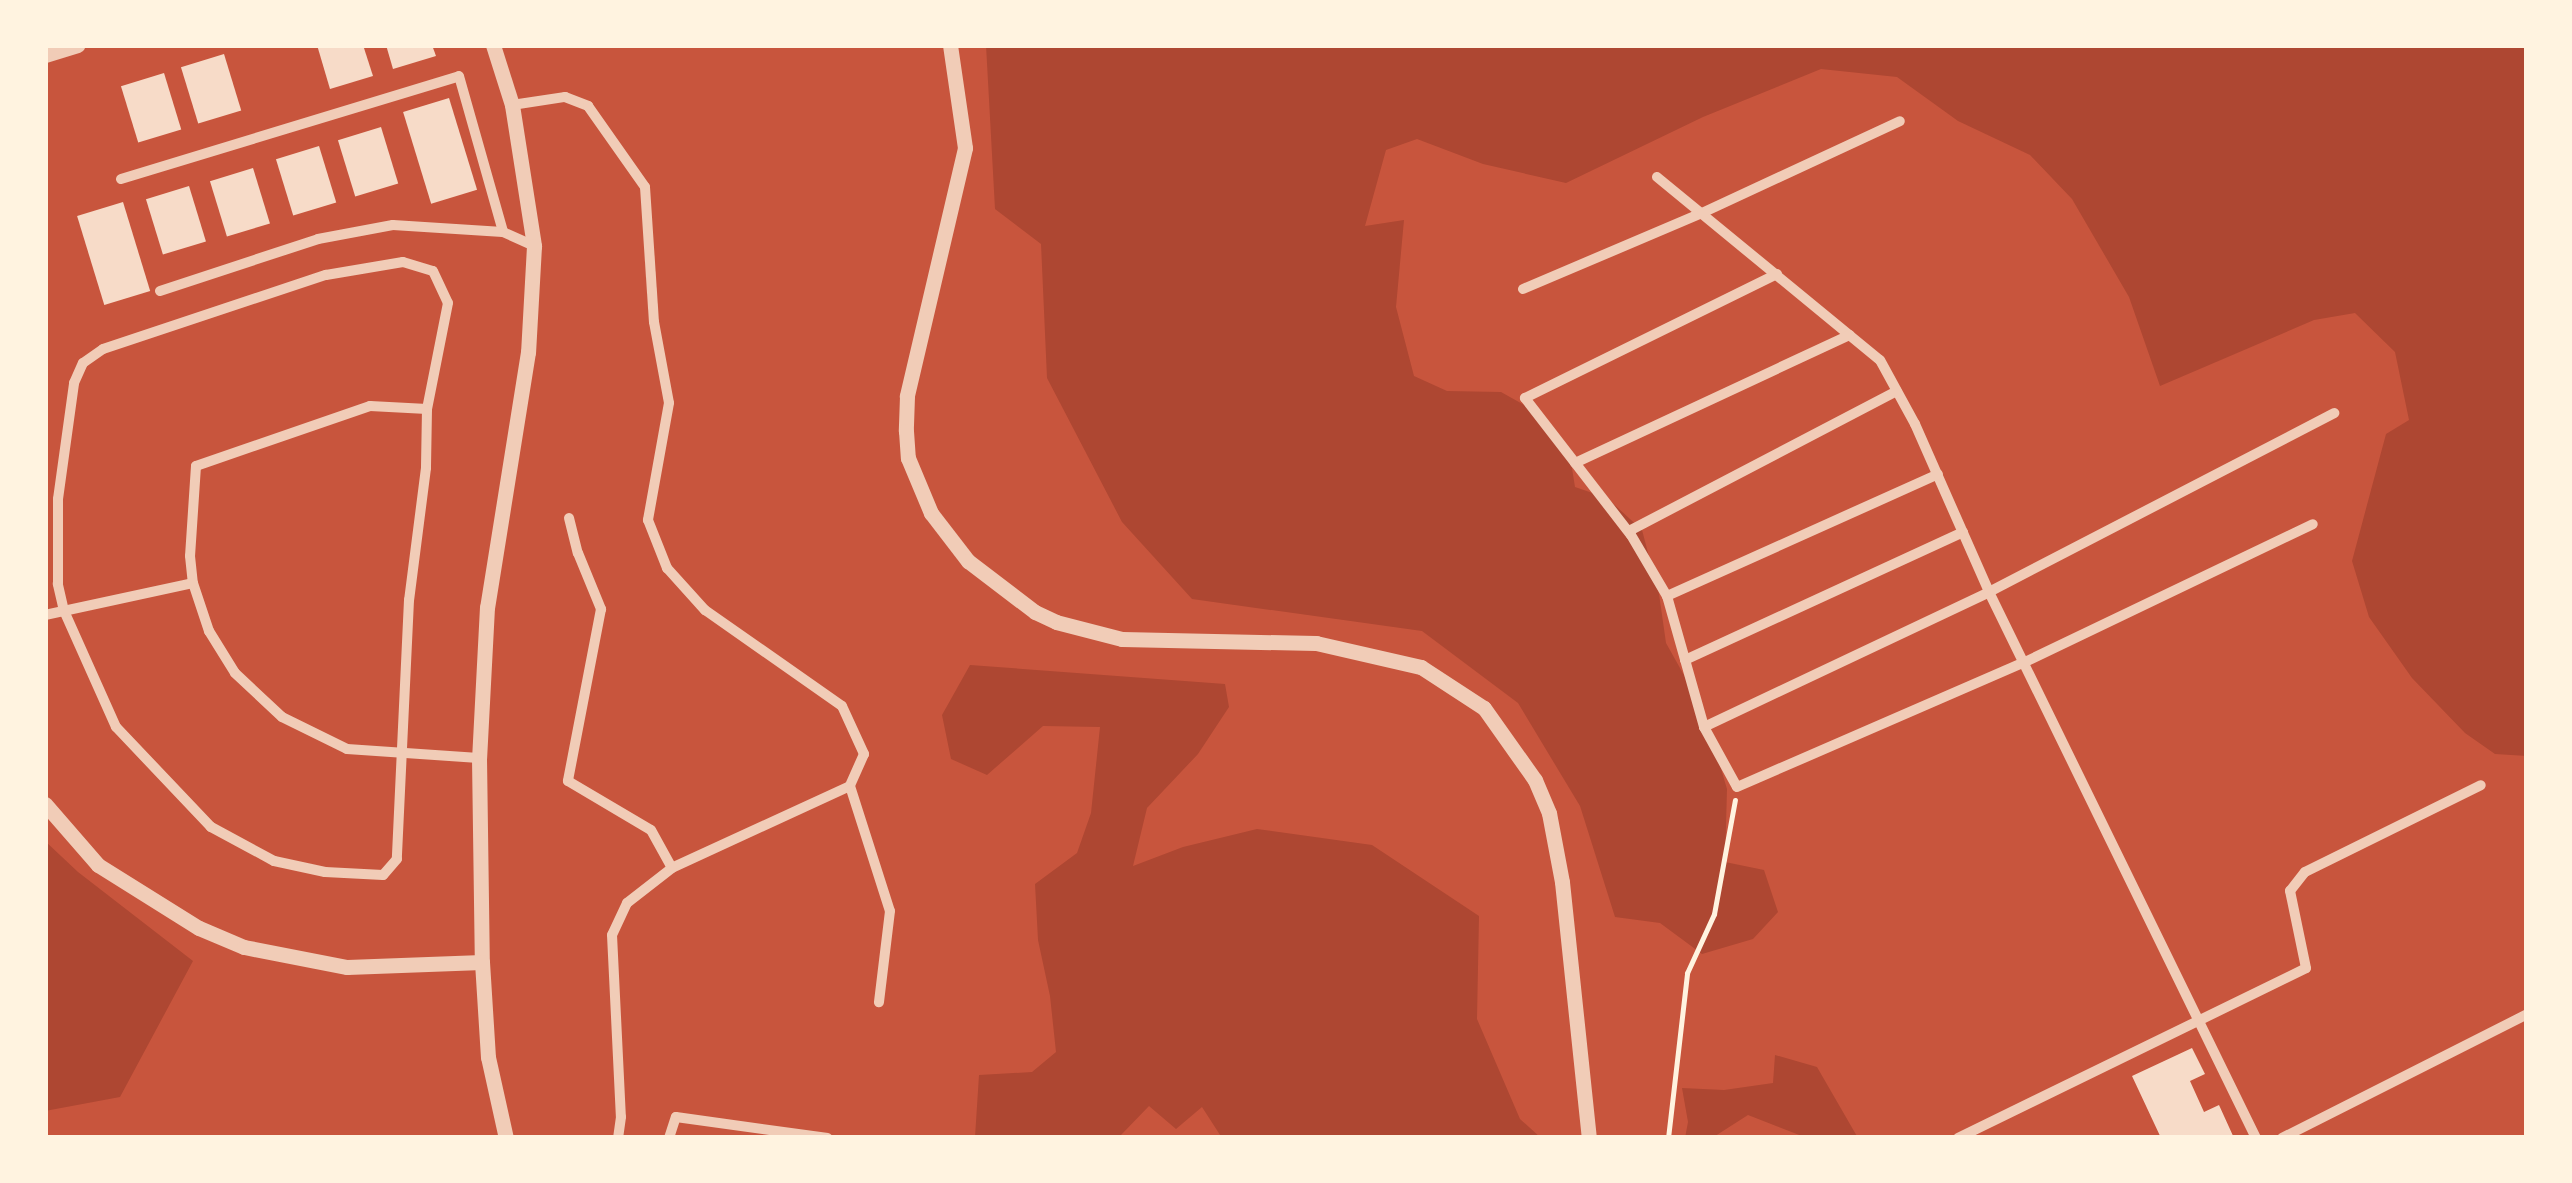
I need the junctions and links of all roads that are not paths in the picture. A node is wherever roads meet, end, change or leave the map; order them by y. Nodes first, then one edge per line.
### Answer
1 (76, 45) edge
2 (493, 45) edge
3 (950, 45) edge
4 (45, 54) edge
5 (512, 105) junction
6 (1900, 120) dead end
7 (1657, 177) dead end
8 (121, 179) dead end
9 (1702, 213) junction
10 (502, 232) junction
11 (534, 246) junction
12 (1777, 274) junction
13 (1523, 289) dead end
14 (160, 292) dead end
15 (1850, 335) junction
16 (1897, 391) junction
17 (427, 409) junction
18 (2334, 413) dead end
19 (1576, 463) junction
20 (1938, 474) junction
21 (570, 518) dead end
22 (2314, 524) dead end
23 (1628, 531) junction
24 (1964, 532) junction
25 (193, 583) junction
26 (1989, 592) junction
27 (1667, 596) junction
28 (64, 610) junction
29 (45, 615) edge
30 (1685, 660) junction
31 (2025, 662) junction
32 (1704, 727) junction
33 (399, 754) junction
34 (479, 758) junction
35 (2481, 785) dead end
36 (850, 786) junction
37 (45, 804) edge
38 (672, 868) junction
39 (482, 962) junction
40 (879, 1002) dead end
41 (2527, 1014) edge
42 (2199, 1020) junction
43 (506, 1138) edge
44 (618, 1138) edge
45 (668, 1138) edge
46 (828, 1138) edge
47 (1589, 1138) edge
48 (1958, 1138) edge
49 (2256, 1138) edge
50 (2282, 1138) edge

1 - 4 street
2 - 5 street
3 - 47 street
5 - 11 street
5 - 36 street
6 - 9 street
7 - 9 street
8 - 10 street
9 - 12 street
9 - 13 street
10 - 11 street
10 - 14 street
11 - 34 street
12 - 15 street
12 - 19 street
15 - 16 street
15 - 19 street
16 - 20 street
16 - 23 street
17 - 25 street
17 - 28 street
17 - 33 street
18 - 26 street
19 - 23 street
20 - 24 street
20 - 27 street
21 - 38 street
22 - 31 street
23 - 27 street
24 - 26 street
24 - 30 street
25 - 28 street
25 - 33 street
26 - 31 street
26 - 32 street
27 - 30 street
28 - 29 street
28 - 33 street
30 - 32 street
31 - 32 street
31 - 42 street
33 - 34 street
34 - 39 street
35 - 42 street
36 - 38 street
36 - 40 street
37 - 39 street
38 - 44 street
39 - 43 street
41 - 50 street
42 - 48 street
42 - 49 street
45 - 46 street

